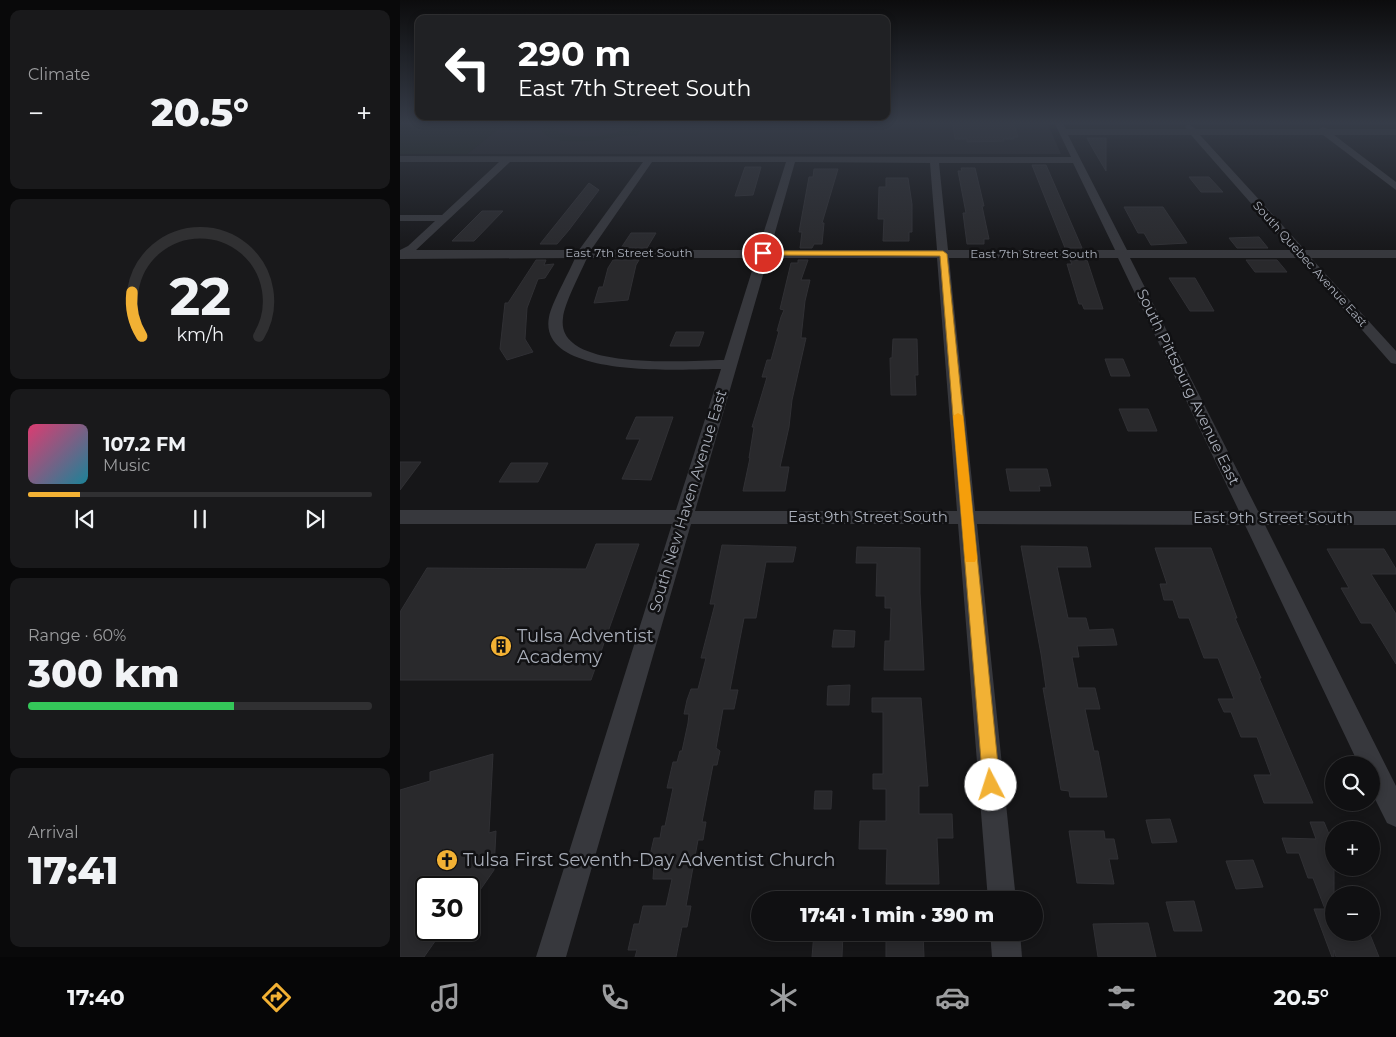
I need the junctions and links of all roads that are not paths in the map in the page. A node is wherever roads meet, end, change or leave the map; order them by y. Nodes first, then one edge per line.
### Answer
1 (500, 167) edge
2 (645, 167) edge
3 (790, 167) edge
4 (935, 167) edge
5 (1080, 167) edge
6 (1224, 167) edge
7 (1370, 167) edge
8 (1396, 187) edge
9 (400, 218) edge
10 (444, 218) junction
11 (763, 253) junction
12 (401, 254) edge
13 (583, 254) junction
14 (943, 254) junction
15 (1122, 254) junction
16 (1302, 254) junction
17 (1396, 254) edge
18 (1396, 360) edge
19 (728, 364) junction
20 (400, 517) edge
21 (683, 517) junction
22 (968, 517) junction
23 (1251, 518) junction
24 (1396, 518) edge
25 (1396, 814) edge
26 (1001, 891) edge
27 (1005, 941) edge
28 (551, 957) edge
29 (1007, 957) edge

1 - 10 street
2 - 13 street
3 - 11 street, South New Haven Avenue East
4 - 14 street
5 - 15 street, South Pittsburg Avenue East
6 - 16 street, South Quebec Avenue East
7 - 8 street
9 - 10 street
10 - 12 street
11 - 13 street, East 7th Street South
11 - 14 street, East 7th Street South
11 - 19 street, South New Haven Avenue East
12 - 13 street, East 7th Street South
13 - 19 street
14 - 15 street, East 7th Street South
14 - 22 street
15 - 16 street, East 7th Street South
15 - 23 street, South Pittsburg Avenue East
16 - 17 street, East 7th Street South
16 - 18 street, South Quebec Avenue East
19 - 21 street, South New Haven Avenue East
20 - 21 street, East 9th Street South
21 - 22 street, East 9th Street South
21 - 28 street, South New Haven Avenue East
22 - 23 street, East 9th Street South
22 - 26 street
23 - 24 street, East 9th Street South
23 - 25 street, South Pittsburg Avenue East
27 - 29 street

